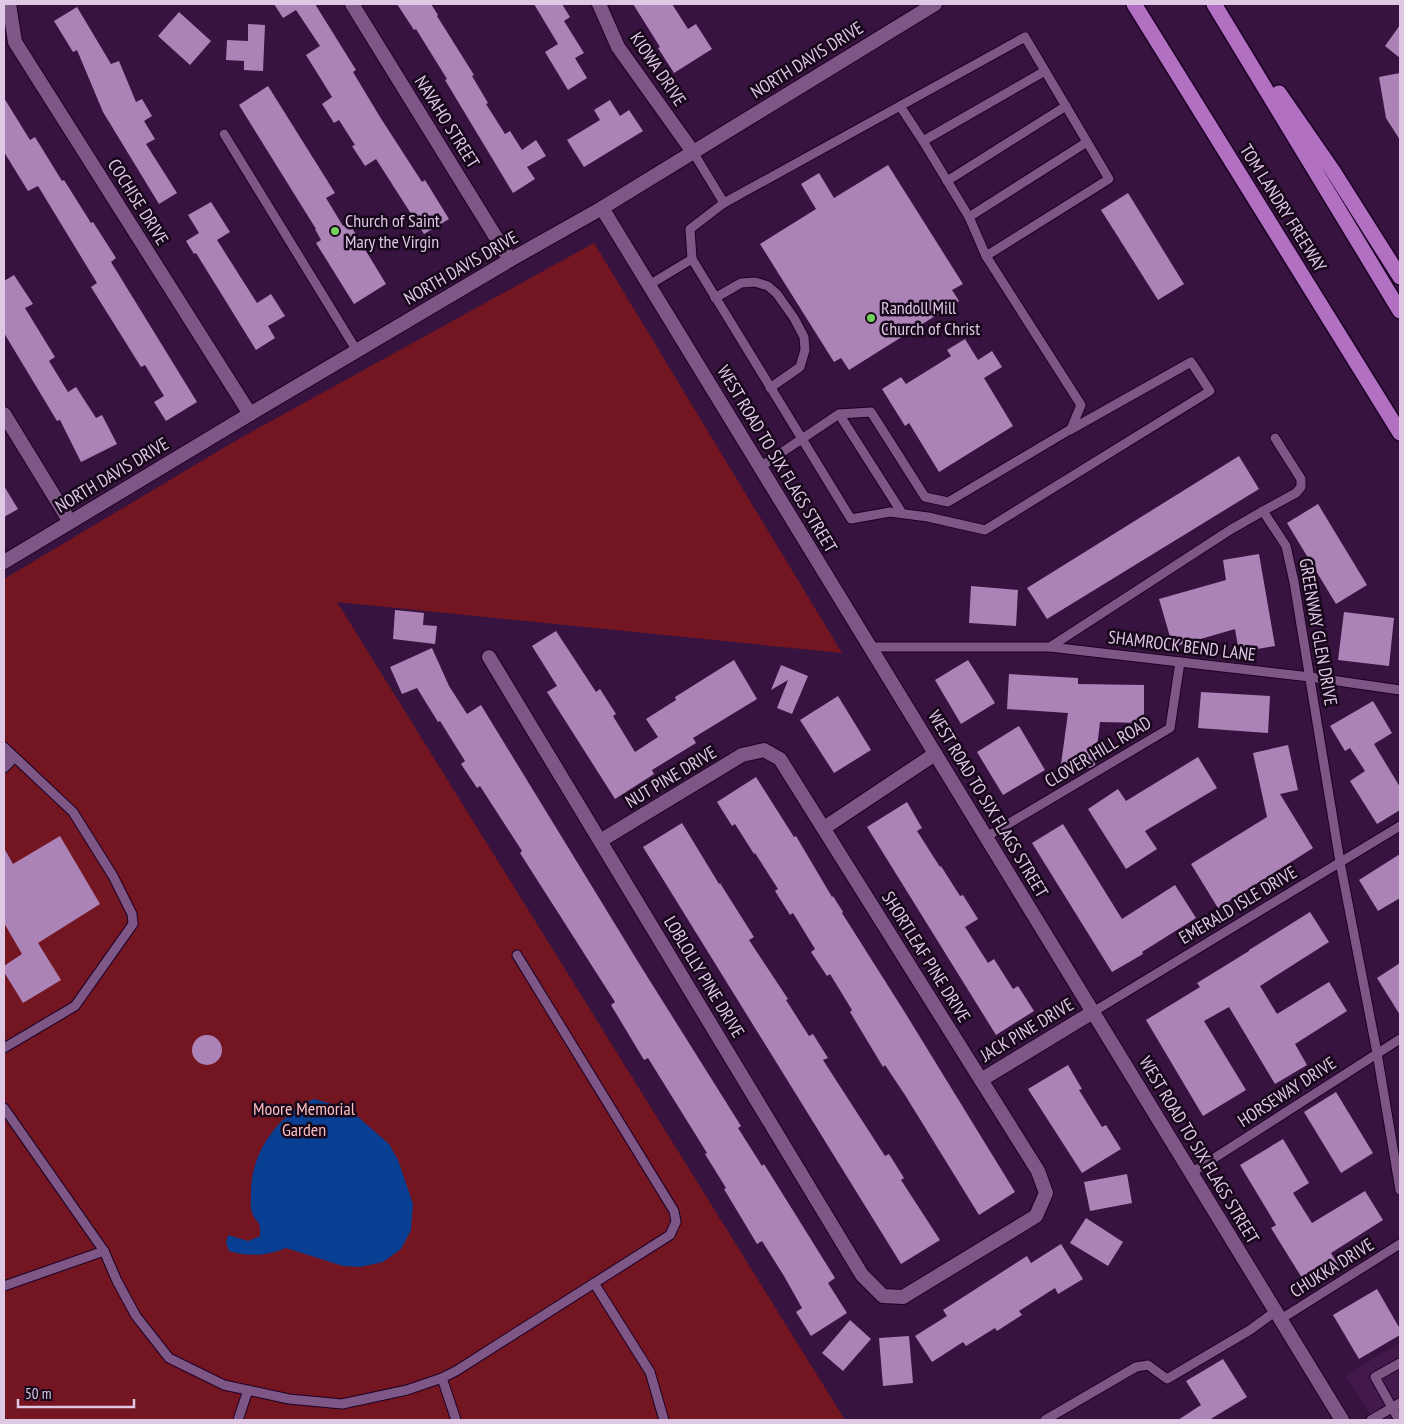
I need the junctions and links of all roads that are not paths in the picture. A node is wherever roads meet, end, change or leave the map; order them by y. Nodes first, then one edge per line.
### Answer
1 (9, 4) edge
2 (352, 4) edge
3 (599, 4) edge
4 (935, 4) edge
5 (1134, 4) edge
6 (1216, 4) edge
7 (1045, 71) junction
8 (900, 106) junction
9 (1066, 106) junction
10 (224, 134) dead end
11 (923, 141) junction
12 (1087, 142) junction
13 (693, 152) junction
14 (947, 181) junction
15 (724, 203) junction
16 (602, 208) junction
17 (969, 217) junction
18 (986, 256) junction
19 (692, 259) junction
20 (510, 260) junction
21 (1400, 278) edge
22 (649, 285) junction
23 (716, 298) junction
24 (1400, 311) edge
25 (357, 350) junction
26 (770, 388) junction
27 (4, 414) edge
28 (250, 414) junction
29 (839, 414) junction
30 (1068, 432) junction
31 (1400, 433) edge
32 (1275, 438) dead end
33 (801, 439) junction
34 (760, 466) junction
35 (1263, 511) junction
36 (902, 513) junction
37 (70, 522) junction
38 (4, 562) edge
39 (870, 647) junction
40 (1050, 647) junction
41 (489, 657) dead end
42 (1180, 662) junction
43 (1310, 677) junction
44 (1400, 690) edge
45 (4, 747) edge
46 (764, 750) joint
47 (935, 754) junction
48 (4, 768) edge
49 (1400, 826) edge
50 (824, 828) junction
51 (986, 837) junction
52 (600, 841) junction
53 (1340, 862) junction
54 (517, 955) dead end
55 (1093, 1012) junction
56 (1400, 1039) edge
57 (4, 1048) edge
58 (1377, 1054) junction
59 (981, 1080) junction
60 (4, 1108) edge
61 (1192, 1173) junction
62 (1400, 1190) edge
63 (1046, 1193) joint
64 (1400, 1244) edge
65 (104, 1251) junction
66 (594, 1283) junction
67 (4, 1286) edge
68 (1278, 1315) junction
69 (1400, 1363) edge
70 (442, 1378) junction
71 (248, 1390) junction
72 (1400, 1403) edge
73 (1392, 1408) junction
74 (238, 1420) edge
75 (456, 1420) edge
76 (664, 1420) edge
77 (1045, 1420) edge
78 (1342, 1420) edge
79 (1371, 1420) edge
80 (1399, 1420) edge

1 - 28 street, COCHISE DRIVE
2 - 20 street, NAVAHO STREET
3 - 13 street, KIOWA DRIVE
4 - 13 street, NORTH DAVIS DRIVE
5 - 31 highway, TOM LANDRY FREEWAY
6 - 21 highway
6 - 24 highway
7 - 8 lane
7 - 9 lane
7 - 11 lane
8 - 11 lane
8 - 15 lane
9 - 12 lane
9 - 14 lane
10 - 25 lane
11 - 14 lane
12 - 17 lane
12 - 18 lane
13 - 15 lane
13 - 16 street, NORTH DAVIS DRIVE
14 - 17 lane
15 - 19 lane
16 - 20 street, NORTH DAVIS DRIVE
16 - 22 street, WEST ROAD TO SIX FLAGS STREET
17 - 18 lane
18 - 30 lane
19 - 22 lane
19 - 23 lane
20 - 25 street, NORTH DAVIS DRIVE
22 - 34 street, WEST ROAD TO SIX FLAGS STREET
23 - 26 lane
23 - 26 lane
25 - 28 street, NORTH DAVIS DRIVE
26 - 33 lane
27 - 37 street
28 - 37 street, NORTH DAVIS DRIVE
29 - 30 lane
29 - 33 lane
29 - 36 lane
30 - 36 lane
32 - 35 lane
33 - 34 lane
33 - 36 lane
34 - 39 street, WEST ROAD TO SIX FLAGS STREET
35 - 40 lane
35 - 43 lane, GREENWAY GLEN DRIVE
37 - 38 street, NORTH DAVIS DRIVE
39 - 40 lane
39 - 47 street, WEST ROAD TO SIX FLAGS STREET
40 - 42 lane, SHAMROCK BEND LANE
41 - 52 street, LOBLOLLY PINE DRIVE
42 - 43 lane, SHAMROCK BEND LANE
42 - 51 lane, CLOVER HILL ROAD
43 - 44 lane, SHAMROCK BEND LANE
43 - 53 lane, GREENWAY GLEN DRIVE
45 - 48 lane
45 - 57 lane
46 - 50 street, SHORTLEAF PINE DRIVE
46 - 52 street, NUT PINE DRIVE
47 - 50 street
47 - 51 street, WEST ROAD TO SIX FLAGS STREET
49 - 53 lane, EMERALD ISLE DRIVE
50 - 59 street, SHORTLEAF PINE DRIVE
51 - 55 street, WEST ROAD TO SIX FLAGS STREET
52 - 63 street, LOBLOLLY PINE DRIVE
53 - 55 lane, EMERALD ISLE DRIVE
53 - 58 lane, GREENWAY GLEN DRIVE
54 - 66 lane
55 - 59 street, JACK PINE DRIVE
55 - 61 street, WEST ROAD TO SIX FLAGS STREET
56 - 58 lane, HORSEWAY DRIVE
58 - 61 lane, HORSEWAY DRIVE
58 - 62 lane, GREENWAY GLEN DRIVE
59 - 63 street, SHORTLEAF PINE DRIVE
60 - 65 lane
61 - 68 street, WEST ROAD TO SIX FLAGS STREET
64 - 68 lane, CHUKKA DRIVE
65 - 67 lane
65 - 71 lane
66 - 70 lane
66 - 76 lane
68 - 77 lane, CHUKKA DRIVE
68 - 78 street, WEST ROAD TO SIX FLAGS STREET
69 - 73 lane
70 - 71 lane
70 - 75 lane
71 - 74 lane
72 - 73 lane
73 - 79 lane
73 - 80 lane

